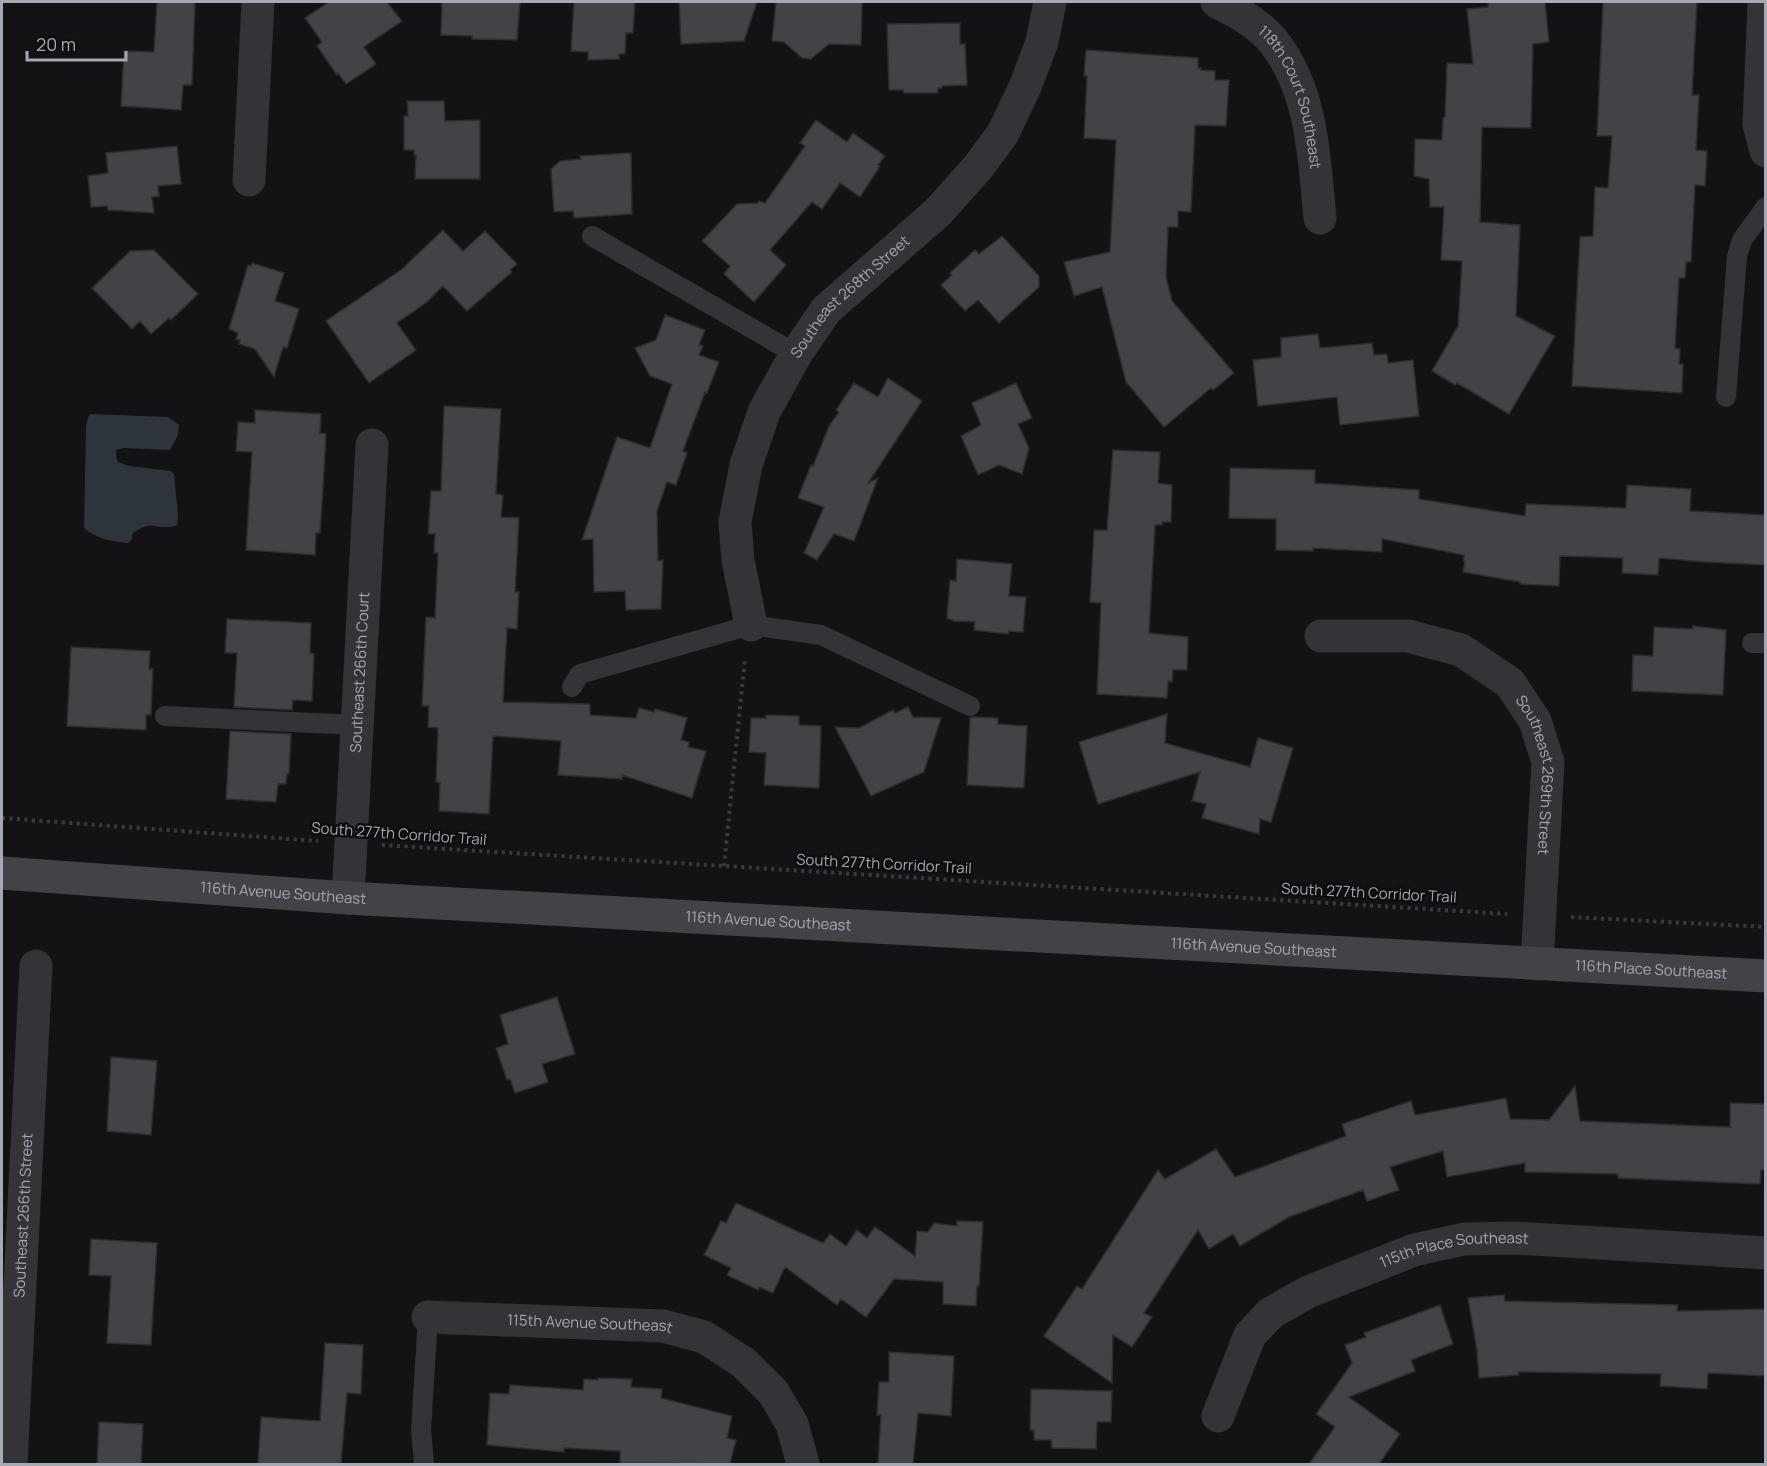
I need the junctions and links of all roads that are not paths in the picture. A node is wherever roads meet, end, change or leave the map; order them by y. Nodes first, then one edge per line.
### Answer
1 (258, 2) edge
2 (1050, 2) edge
3 (1216, 2) edge
4 (1764, 2) edge
5 (1766, 151) edge
6 (249, 180) dead end
7 (1766, 207) edge
8 (1320, 218) dead end
9 (592, 236) dead end
10 (796, 354) junction
11 (1726, 397) dead end
12 (372, 446) dead end
13 (751, 625) junction
14 (1321, 636) dead end
15 (572, 687) dead end
16 (970, 706) dead end
17 (165, 716) dead end
18 (357, 725) junction
19 (2, 873) edge
20 (348, 898) junction
21 (1537, 964) junction
22 (36, 966) dead end
23 (1766, 976) edge
24 (1766, 1254) edge
25 (428, 1317) joint
26 (1218, 1416) dead end
27 (11, 1464) edge
28 (424, 1464) edge
29 (803, 1464) edge

1 - 6 street
2 - 10 street, Southeast 268th Street
3 - 8 street, 118th Court Southeast
4 - 5 street
7 - 11 lane
9 - 10 lane
10 - 13 street, Southeast 268th Street
12 - 18 street, Southeast 266th Court
13 - 15 lane
13 - 16 lane
14 - 21 street, Southeast 269th Street
17 - 18 lane
18 - 20 street, Southeast 266th Court
19 - 20 main road, 116th Avenue Southeast
20 - 21 main road, 116th Avenue Southeast
21 - 23 main road, 116th Place Southeast
22 - 27 street, Southeast 266th Street
24 - 26 street, 115th Place Southeast
25 - 28 lane
25 - 29 street, 115th Avenue Southeast

